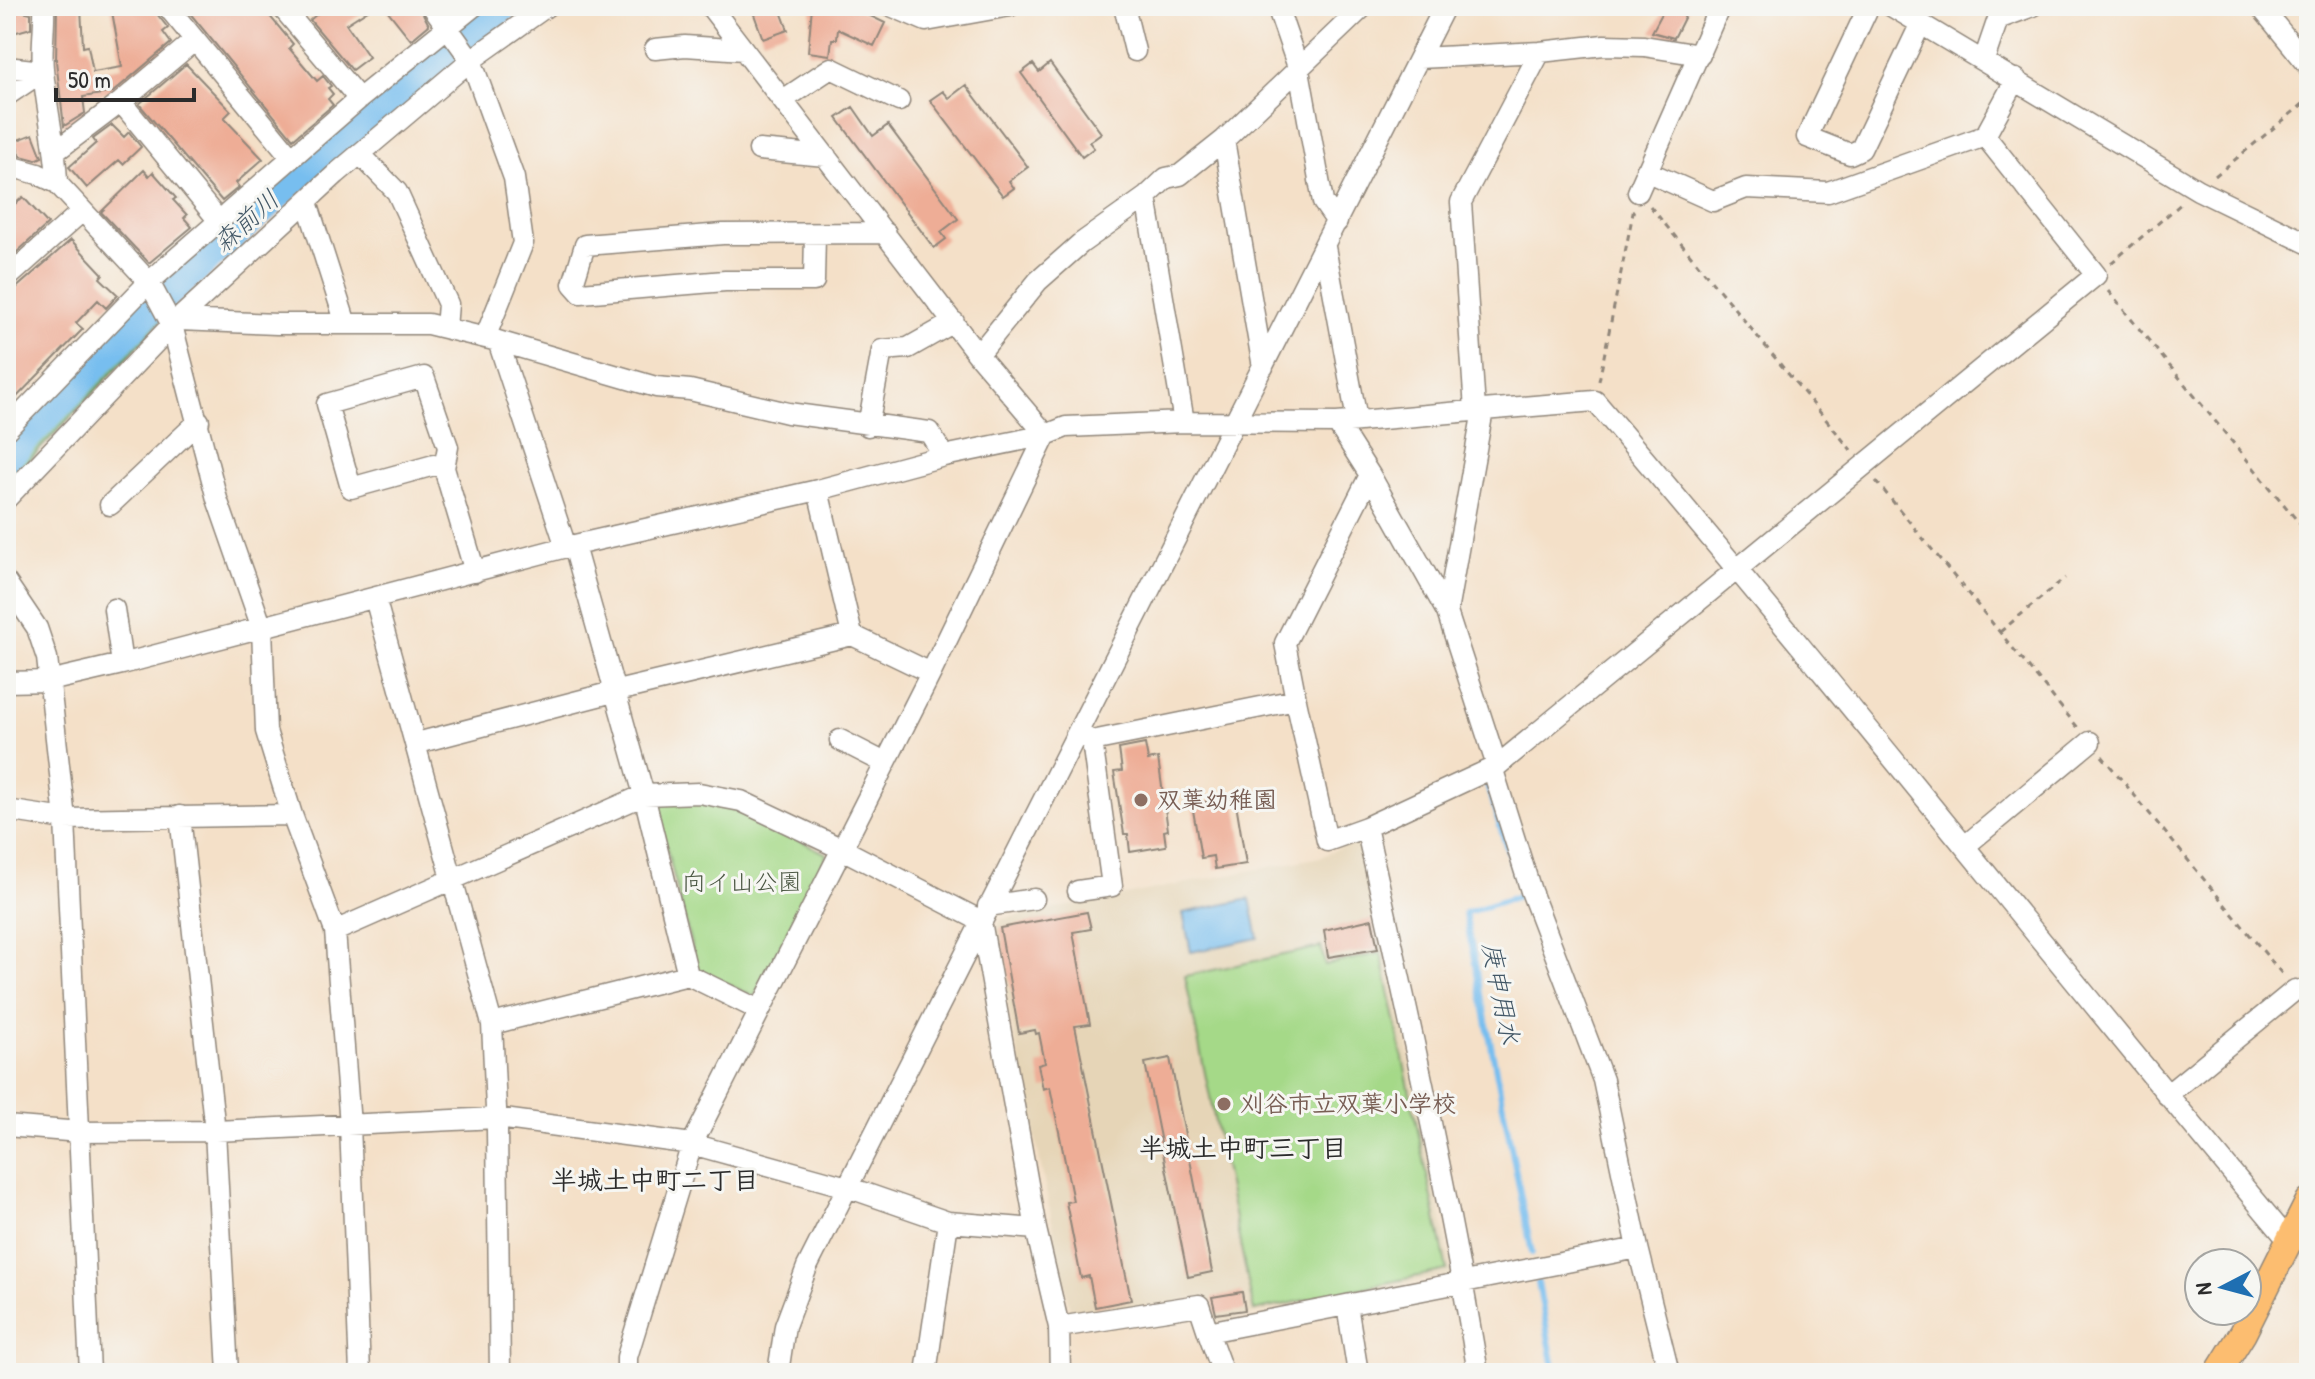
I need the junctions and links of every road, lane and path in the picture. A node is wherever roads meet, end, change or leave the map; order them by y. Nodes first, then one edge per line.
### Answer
1 (44, 6) edge
2 (167, 6) edge
3 (281, 6) edge
4 (432, 6) edge
5 (474, 6) edge
6 (547, 6) edge
7 (710, 6) edge
8 (891, 6) edge
9 (1010, 6) edge
10 (1124, 6) edge
11 (1277, 6) edge
12 (1364, 6) edge
13 (1445, 6) edge
14 (1720, 6) edge
15 (1869, 6) edge
16 (1891, 6) edge
17 (2033, 6) edge
18 (2260, 6) edge
19 (1921, 23) junction
20 (448, 26) junction
21 (195, 40) junction
22 (655, 49) dead end
23 (744, 50) junction
24 (1135, 51) dead end
25 (1540, 52) junction
26 (1700, 55) junction
27 (1419, 58) junction
28 (471, 60) junction
29 (1984, 60) junction
30 (2309, 66) edge
31 (6, 67) edge
32 (1299, 70) junction
33 (43, 71) junction
34 (2016, 79) junction
35 (6, 96) edge
36 (359, 99) junction
37 (2309, 99) edge
38 (783, 100) junction
39 (899, 101) dead end
40 (121, 102) junction
41 (1985, 136) junction
42 (1224, 140) junction
43 (759, 150) dead end
44 (56, 151) junction
45 (360, 154) junction
46 (826, 156) junction
47 (291, 157) junction
48 (6, 165) edge
49 (1646, 171) junction
50 (57, 183) junction
51 (2198, 190) junction
52 (1638, 192) junction
53 (1146, 197) junction
54 (307, 202) junction
55 (81, 212) junction
56 (219, 221) junction
57 (1337, 222) junction
58 (886, 233) junction
59 (815, 235) junction
60 (2309, 244) edge
61 (1325, 247) junction
62 (2096, 275) junction
63 (6, 279) edge
64 (149, 282) junction
65 (175, 322) junction
66 (954, 322) junction
67 (346, 324) junction
68 (446, 328) junction
69 (492, 339) junction
70 (978, 355) junction
71 (1263, 367) junction
72 (1595, 401) junction
73 (1479, 410) junction
74 (9, 420) edge
75 (199, 421) junction
76 (1237, 421) junction
77 (1184, 422) junction
78 (1347, 422) junction
79 (868, 426) junction
80 (1046, 435) junction
81 (944, 456) junction
82 (1863, 466) junction
83 (444, 468) junction
84 (1370, 475) junction
85 (818, 490) junction
86 (6, 499) edge
87 (110, 505) dead end
88 (2309, 535) edge
89 (570, 546) junction
90 (1738, 569) junction
91 (475, 572) junction
92 (2065, 578) dead end
93 (6, 582) edge
94 (375, 598) junction
95 (114, 609) dead end
96 (1447, 612) junction
97 (262, 628) junction
98 (2000, 632) junction
99 (852, 635) junction
100 (122, 664) junction
101 (931, 673) junction
102 (49, 681) junction
103 (6, 682) edge
104 (613, 692) junction
105 (1296, 700) junction
106 (1085, 737) junction
107 (840, 740) dead end
108 (2090, 742) junction
109 (417, 743) junction
110 (885, 763) junction
111 (1495, 766) junction
112 (644, 795) junction
113 (6, 810) edge
114 (292, 815) junction
115 (180, 816) junction
116 (65, 819) junction
117 (1366, 827) junction
118 (1965, 846) junction
119 (842, 849) junction
120 (454, 881) junction
121 (1078, 891) dead end
122 (1034, 899) dead end
123 (985, 913) junction
124 (335, 931) junction
125 (688, 975) junction
126 (2295, 990) joint
127 (759, 1010) junction
128 (492, 1024) junction
129 (2167, 1095) junction
130 (497, 1118) junction
131 (350, 1125) junction
132 (6, 1126) edge
133 (215, 1131) junction
134 (80, 1132) junction
135 (692, 1144) junction
136 (847, 1187) junction
137 (2309, 1201) edge
138 (948, 1222) junction
139 (1036, 1229) junction
140 (2289, 1241) junction
141 (1638, 1248) junction
142 (1463, 1282) junction
143 (1347, 1305) junction
144 (1059, 1327) junction
145 (1208, 1332) junction
146 (90, 1373) edge
147 (228, 1373) edge
148 (360, 1373) edge
149 (500, 1373) edge
150 (627, 1373) edge
151 (778, 1373) edge
152 (926, 1373) edge
153 (1060, 1373) edge
154 (1223, 1373) edge
155 (1358, 1373) edge
156 (1478, 1373) edge
157 (1669, 1373) edge
158 (2218, 1373) edge

1 - 33 street
2 - 21 street
3 - 36 street
4 - 20 street
5 - 20 street
6 - 28 street
7 - 23 street
8 - 9 street
10 - 24 street
11 - 32 street
12 - 32 street
13 - 27 street
14 - 26 street
15 - 19 street
16 - 19 street
17 - 29 street
18 - 30 street
19 - 29 street
20 - 28 street
20 - 36 street
21 - 40 street
21 - 47 street
22 - 23 street
23 - 38 street
25 - 26 street
25 - 27 street
25 - 73 street
26 - 49 street
27 - 57 street
28 - 45 street
28 - 69 street
29 - 34 street
31 - 33 street
32 - 42 street
32 - 57 street
33 - 35 street
33 - 44 street
34 - 41 street
34 - 51 street
36 - 47 street
37 - 51 path
38 - 39 street
38 - 46 street
40 - 44 street
40 - 56 street
41 - 49 street
41 - 62 street
42 - 53 street
42 - 71 street
43 - 46 street
44 - 50 street
45 - 54 street
45 - 68 street
46 - 58 street
47 - 56 street
48 - 50 street
49 - 52 street
50 - 55 street
51 - 60 street
51 - 62 path
52 - 72 path
52 - 82 path
53 - 70 street
53 - 77 street
54 - 65 street
54 - 67 street
55 - 63 street
55 - 64 street
56 - 64 street
57 - 61 street
58 - 59 street
58 - 66 street
59 - 59 street
61 - 71 street
61 - 78 street
62 - 82 street
62 - 88 path
64 - 65 street
64 - 74 street
65 - 67 street
65 - 75 street
65 - 86 street
66 - 70 street
66 - 79 street
67 - 68 street
68 - 69 street
69 - 79 street
69 - 89 street
70 - 80 street
71 - 76 street
72 - 73 street
72 - 90 street
73 - 78 street
73 - 96 street
75 - 87 street
75 - 97 street
76 - 77 street
76 - 78 street
76 - 106 street
77 - 80 street
78 - 84 street
79 - 81 street
80 - 81 street
80 - 101 street
81 - 85 street
82 - 90 street
82 - 98 path
83 - 83 street
83 - 91 street
84 - 96 street
84 - 105 street
85 - 89 street
85 - 99 street
89 - 91 street
89 - 104 street
90 - 111 street
90 - 118 street
91 - 94 street
92 - 98 path
93 - 102 street
94 - 97 street
94 - 109 street
95 - 100 street
96 - 111 street
97 - 100 street
97 - 114 street
98 - 108 path
99 - 101 street
99 - 104 street
100 - 102 street
101 - 110 street
102 - 103 street
102 - 116 street
104 - 109 street
104 - 112 street
105 - 106 street
105 - 117 street
106 - 121 street
106 - 123 street
107 - 110 street
108 - 118 street
108 - 126 path
109 - 120 street
110 - 119 street
111 - 117 street
111 - 141 street
112 - 119 street
112 - 120 street
112 - 125 street
113 - 116 street
114 - 115 street
114 - 124 street
115 - 116 street
115 - 133 street
116 - 134 street
117 - 142 street
118 - 129 street
119 - 123 street
119 - 127 street
120 - 124 street
120 - 128 street
122 - 123 street
123 - 136 street
123 - 139 street
124 - 131 street
125 - 127 street
125 - 128 street
126 - 129 street
127 - 135 street
128 - 130 street
129 - 140 street
130 - 131 street
130 - 135 street
130 - 149 street
131 - 133 street
131 - 148 street
132 - 134 street
133 - 134 street
133 - 147 street
134 - 146 street
135 - 136 street
135 - 150 street
136 - 138 street
136 - 151 street
137 - 140 main road
138 - 139 street
138 - 152 street
139 - 144 street
140 - 158 main road
141 - 142 street
141 - 157 street
142 - 143 street
142 - 156 street
143 - 145 street
143 - 155 street
144 - 145 street
144 - 153 street
145 - 154 street

